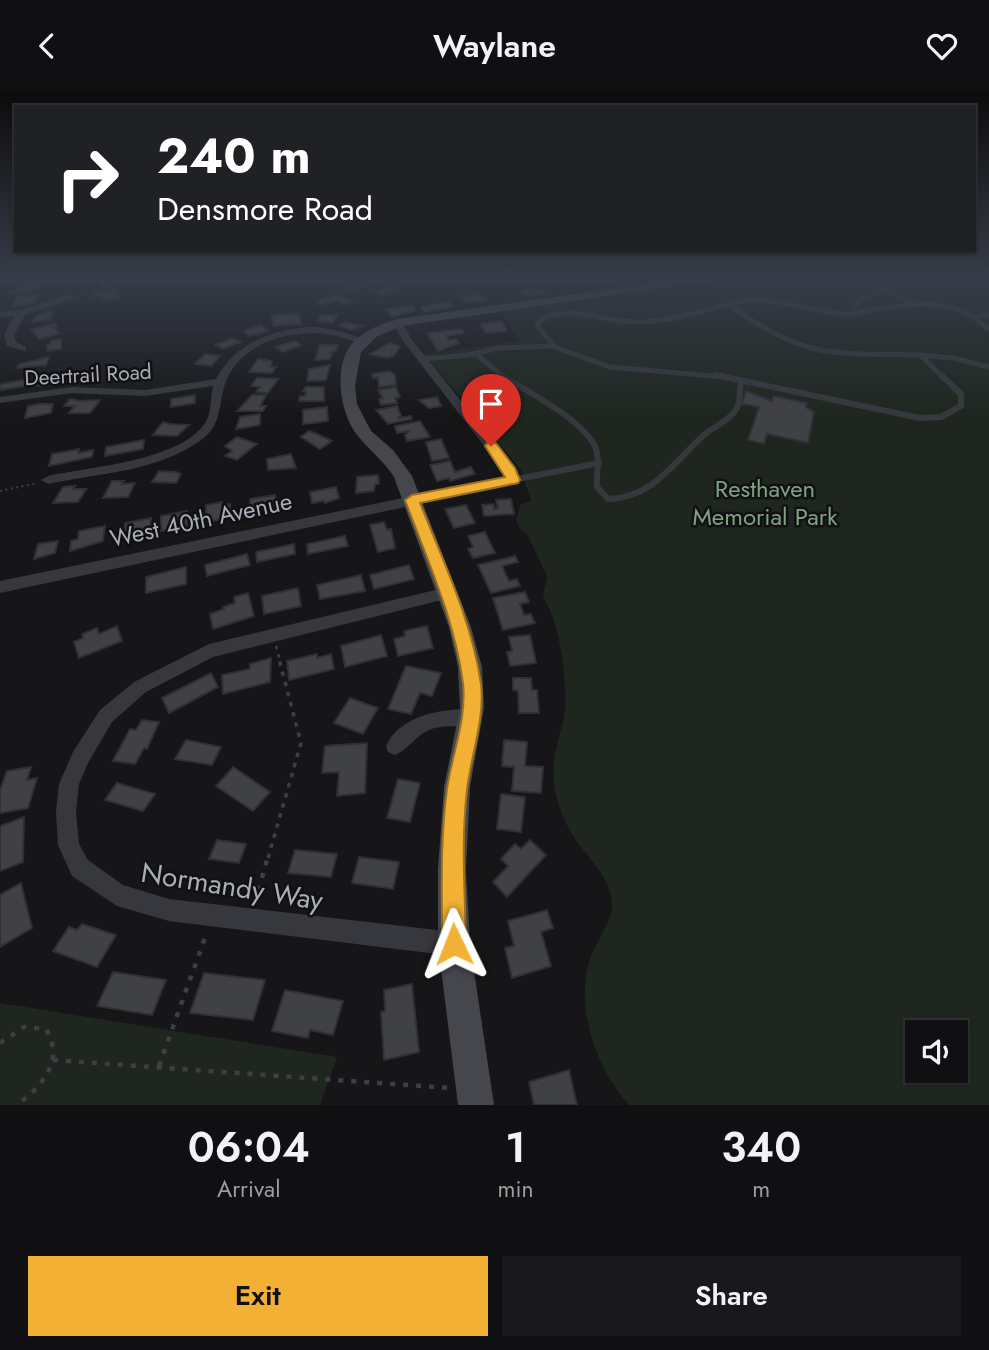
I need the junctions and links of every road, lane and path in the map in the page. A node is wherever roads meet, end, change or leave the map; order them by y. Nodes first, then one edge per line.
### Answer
1 (15, 323) edge
2 (397, 323) edge
3 (398, 323) edge
4 (538, 323) edge
5 (759, 323) edge
6 (542, 335) junction
7 (363, 341) junction
8 (555, 347) junction
9 (523, 348) junction
10 (22, 349) dead end
11 (476, 353) junction
12 (920, 355) junction
13 (423, 359) junction
14 (989, 367) edge
15 (741, 381) junction
16 (220, 382) junction
17 (0, 400) edge
18 (599, 463) junction
19 (48, 480) joint
20 (513, 480) junction
21 (0, 491) edge
22 (412, 500) junction
23 (0, 587) edge
24 (448, 593) junction
25 (273, 635) junction
26 (471, 717) junction
27 (395, 746) dead end
28 (213, 915) junction
29 (251, 919) junction
30 (454, 944) junction
31 (0, 1043) edge
32 (53, 1060) junction
33 (159, 1066) junction
34 (475, 1097) edge
35 (17, 1105) edge

1 - 10 street
2 - 7 street
3 - 13 street
4 - 6 lane
5 - 12 lane
6 - 8 lane
6 - 9 lane
7 - 16 street
7 - 22 street
8 - 9 lane
8 - 15 lane
9 - 11 lane
11 - 13 lane
11 - 18 lane
12 - 14 lane
12 - 15 lane
13 - 20 street
15 - 18 lane
16 - 17 street, Deertrail Road
16 - 19 street
18 - 20 lane
19 - 21 path
20 - 22 street, West 40th Avenue
22 - 23 street, West 40th Avenue
22 - 24 street
24 - 25 street, Normandy Way
24 - 26 street
25 - 28 street, Normandy Way
25 - 29 path
26 - 27 street
26 - 30 street
28 - 29 street, Normandy Way
28 - 33 path
29 - 30 street, Normandy Way
30 - 34 street
31 - 32 path
32 - 33 path
32 - 35 path
33 - 34 path

